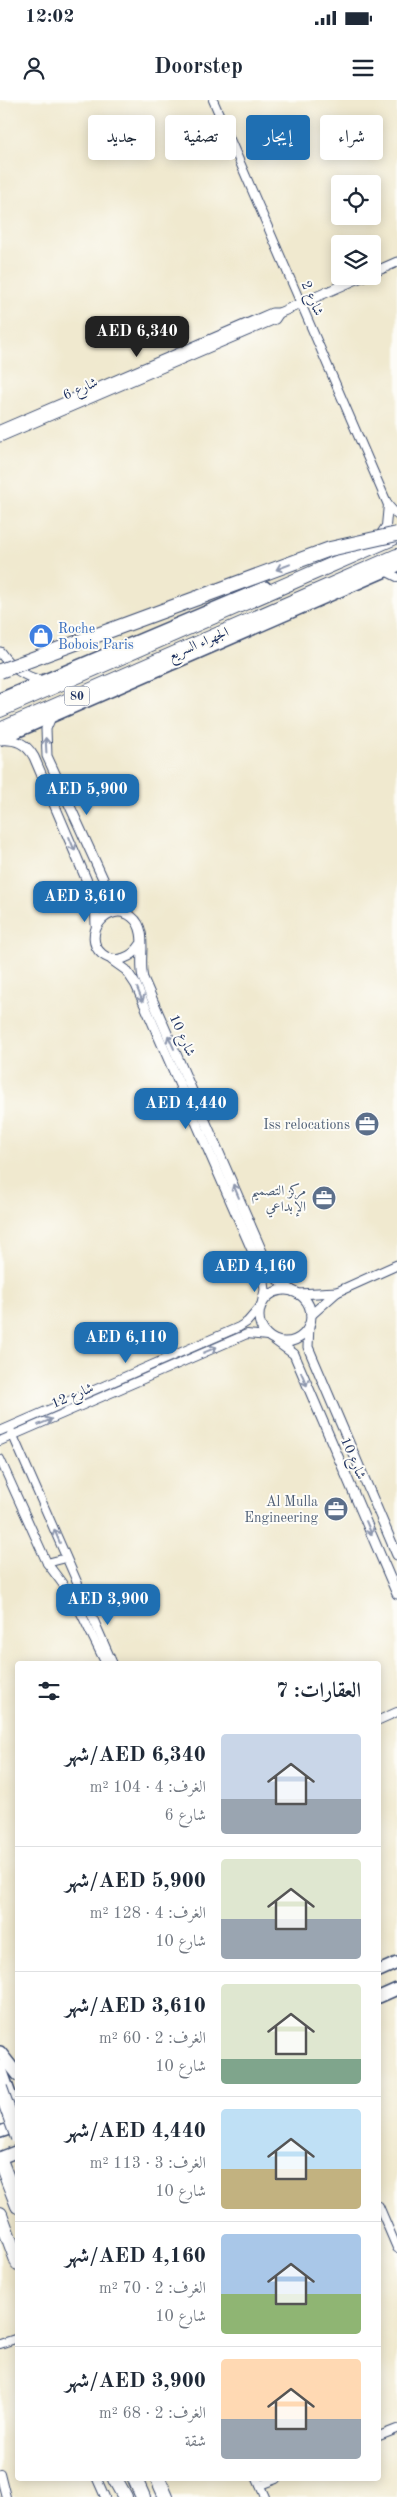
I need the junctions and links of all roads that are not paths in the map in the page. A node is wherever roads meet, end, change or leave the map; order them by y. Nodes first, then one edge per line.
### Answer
1 (214, 100) edge
2 (397, 262) edge
3 (381, 269) edge
4 (344, 285) edge
5 (302, 304) junction
6 (279, 313) junction
7 (0, 430) edge
8 (0, 437) edge
9 (388, 506) junction
10 (397, 515) edge
11 (397, 530) edge
12 (397, 535) edge
13 (376, 540) junction
14 (397, 556) edge
15 (397, 566) edge
16 (385, 572) junction
17 (397, 577) edge
18 (0, 652) edge
19 (0, 671) edge
20 (43, 681) junction
21 (0, 699) edge
22 (0, 710) edge
23 (51, 717) junction
24 (0, 730) edge
25 (0, 740) edge
26 (126, 913) junction
27 (95, 928) junction
28 (141, 944) junction
29 (110, 958) junction
30 (219, 1162) junction
31 (397, 1265) edge
32 (337, 1292) junction
33 (296, 1293) junction
34 (261, 1305) junction
35 (311, 1315) junction
36 (310, 1325) junction
37 (267, 1336) junction
38 (276, 1341) junction
39 (9, 1427) junction
40 (0, 1431) edge
41 (13, 1435) junction
42 (0, 1442) edge
43 (0, 1459) edge
44 (397, 1555) edge
45 (66, 1558) junction
46 (47, 1563) junction
47 (397, 1594) edge
48 (105, 1661) edge
49 (112, 1661) edge
50 (397, 1712) edge
51 (381, 1719) edge
52 (397, 1963) edge
53 (381, 1970) edge
54 (397, 1972) edge
55 (381, 1979) edge
56 (397, 1989) edge
57 (381, 1996) edge
58 (0, 2052) edge
59 (0, 2066) edge
60 (15, 2071) edge
61 (0, 2088) edge
62 (15, 2108) edge
63 (15, 2127) edge
64 (15, 2130) edge
65 (0, 2132) edge
66 (15, 2152) edge
67 (0, 2159) edge
68 (15, 2198) edge
69 (381, 2211) edge
70 (0, 2214) edge
71 (0, 2231) edge
72 (397, 2248) edge
73 (15, 2255) edge
74 (15, 2256) edge
75 (15, 2339) edge
76 (0, 2344) edge
77 (397, 2429) edge
78 (381, 2435) edge
79 (0, 2473) edge
80 (98, 2481) edge
81 (116, 2481) edge
82 (136, 2481) edge
83 (159, 2481) edge
84 (169, 2481) edge
85 (1, 2482) edge
86 (259, 2482) edge
87 (6, 2497) edge
88 (105, 2497) edge
89 (126, 2497) edge
90 (143, 2497) edge
91 (166, 2497) edge
92 (175, 2497) edge
93 (265, 2497) edge

1 - 5 street, شارع 2
2 - 3 street
4 - 5 street, شارع 6
5 - 6 street, شارع 6
5 - 9 street, شارع 2
6 - 7 street, شارع 6
6 - 8 street, شارع 6
9 - 10 street, شارع 2
9 - 13 street
11 - 13 main road, الجهراء السريع
12 -> 19 highway, bridge
12 - 22 highway, الجهراء السريع / 80
13 - 20 main road, الجهراء السريع
14 - 24 highway, الجهراء السريع / 80
15 - 16 main road, الجهراء السريع
16 - 17 street
16 - 23 main road, الجهراء السريع
18 - 20 street
20 - 21 main road, الجهراء السريع
23 - 25 main road, الجهراء السريع
26 -> 23 street
25 -> 27 street
26 - 27 street
26 - 28 street
27 - 29 street
28 - 29 street
30 -> 28 street, شارع 10
29 -> 30 street, شارع 10
33 -> 30 street, شارع 10
30 - 34 street, شارع 10
31 - 32 street
32 - 33 street
32 - 35 street
33 - 34 street
33 - 35 street
34 - 37 street
34 - 39 street, شارع 12
35 - 36 street
36 - 38 street
36 - 44 street, شارع 10
37 - 38 street
41 -> 37 street, شارع 12
38 -> 47 street, شارع 10
39 - 40 street, شارع 12
39 - 41 street
41 - 42 street, شارع 12
45 -> 41 street
43 - 46 street
45 - 46 street
45 - 49 street
46 - 48 street
50 - 51 street
52 - 53 main road
54 - 55 main road
56 - 57 main road
58 - 60 main road
59 - 62 main road
61 - 64 highway, bridge
63 - 65 main road
66 - 67 main road
67 - 68 highway
69 - 72 street
70 - 73 highway
71 - 74 highway
75 - 76 street
77 - 78 street
79 - 85 street
80 - 88 street
81 - 89 highway
82 - 90 highway
83 - 91 highway
84 - 92 highway
85 - 87 street
86 - 93 street

